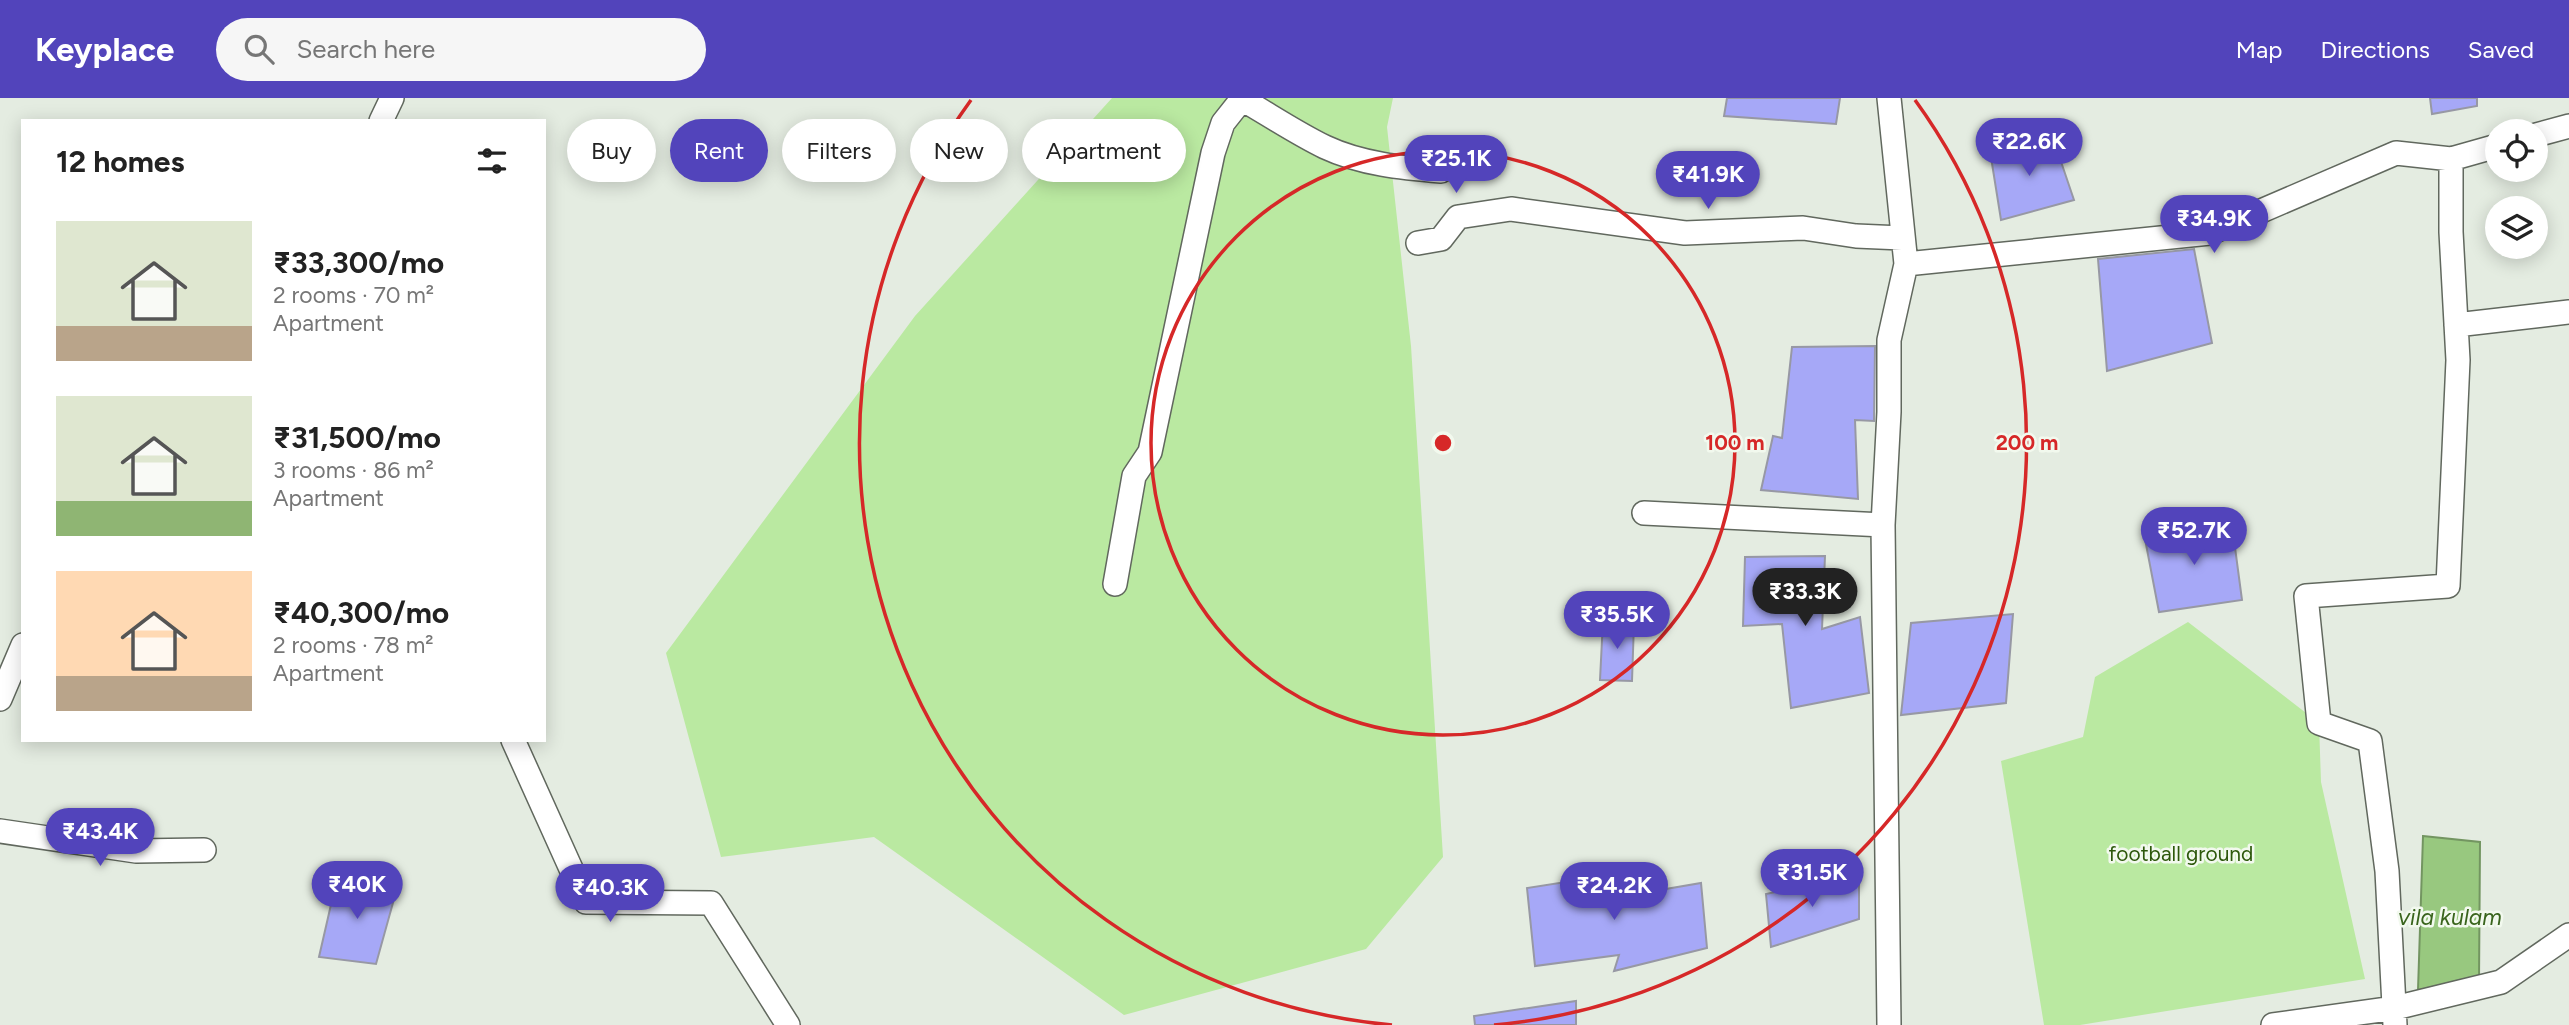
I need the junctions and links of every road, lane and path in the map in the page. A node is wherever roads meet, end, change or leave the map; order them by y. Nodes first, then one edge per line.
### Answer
1 (392, 98) edge
2 (1241, 98) edge
3 (1889, 98) edge
4 (382, 119) edge
5 (2569, 125) edge
6 (2548, 131) edge
7 (2485, 149) edge
8 (2451, 159) junction
9 (1441, 171) dead end
10 (1902, 238) junction
11 (1418, 243) dead end
12 (1906, 264) junction
13 (2569, 312) edge
14 (2456, 325) junction
15 (1644, 513) dead end
16 (1883, 525) junction
17 (1115, 584) dead end
18 (21, 650) edge
19 (0, 699) edge
20 (514, 742) edge
21 (0, 831) edge
22 (204, 850) dead end
23 (2569, 935) edge
24 (2395, 1016) edge
25 (788, 1025) edge
26 (1889, 1025) edge
27 (2273, 1025) edge

1 - 4 street
2 - 9 street
2 - 17 street
3 - 10 street
5 - 6 street
7 - 8 street
8 - 12 street
8 - 14 street
10 - 11 street
10 - 12 street
12 - 16 street
13 - 14 street
14 - 24 street
15 - 16 street
16 - 26 street
18 - 19 street
20 - 25 street
21 - 22 street
23 - 24 street
24 - 27 street

